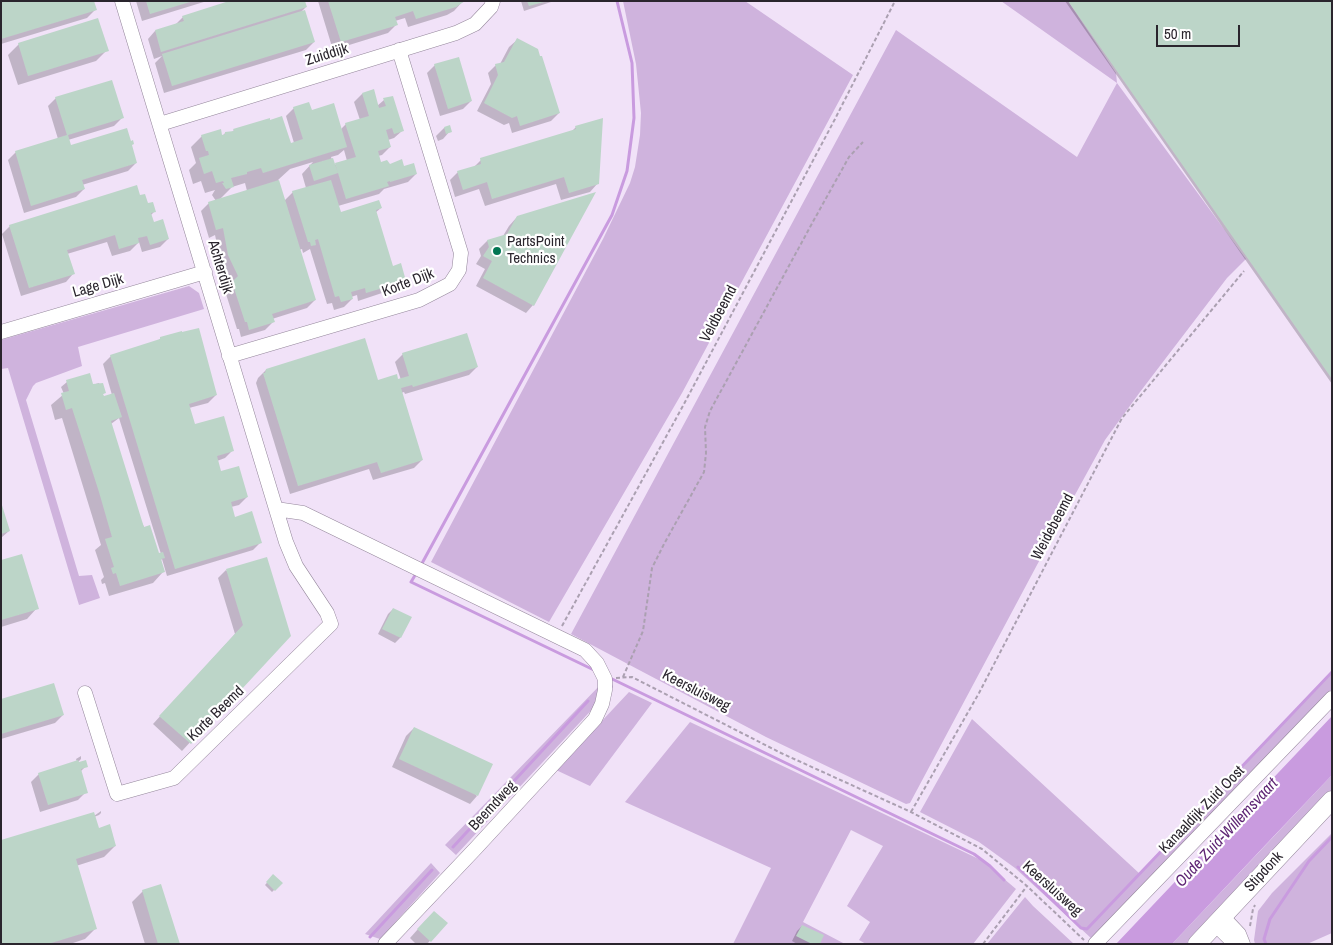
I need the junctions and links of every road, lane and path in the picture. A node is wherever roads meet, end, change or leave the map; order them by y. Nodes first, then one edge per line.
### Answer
1 (122, 1) edge
2 (493, 1) edge
3 (895, 1) edge
4 (399, 50) junction
5 (160, 124) junction
6 (863, 142) dead end
7 (1244, 271) dead end
8 (205, 272) junction
9 (1, 332) edge
10 (229, 356) junction
11 (276, 509) junction
12 (286, 542) joint
13 (557, 636) junction
14 (623, 677) junction
15 (605, 679) junction
16 (85, 693) dead end
17 (1332, 698) edge
18 (1332, 800) edge
19 (910, 812) junction
20 (1027, 886) junction
21 (1257, 901) dead end
22 (1219, 920) junction
23 (1243, 943) edge
24 (385, 944) edge
25 (983, 944) edge
26 (1087, 944) edge
27 (1095, 944) edge
28 (1197, 944) edge

1 - 5 street, Achterdijk
2 - 4 street, Zuiddijk
3 - 13 path, Veldbeemd
4 - 5 street, Zuiddijk
4 - 10 street, Korte Dijk
5 - 8 street, Achterdijk
6 - 14 path
7 - 19 path, Weidebeemd
8 - 9 street, Lage Dijk
8 - 10 street, Achterdijk
10 - 11 street, Achterdijk
11 - 12 street, Achterdijk
11 - 13 street
12 - 16 street, Korte Beemd
13 - 15 street
14 - 15 path, Keersluisweg
14 - 19 path, Keersluisweg
15 - 24 street, Beemdweg
17 - 27 street, Kanaaldijk Zuid Oost
18 - 22 main road, Stipdonk
19 - 20 path, Keersluisweg
20 - 25 path
20 - 26 path, Keersluisweg
21 - 23 path, Stipdonk
22 - 23 street
22 - 28 main road, Stipdonk

